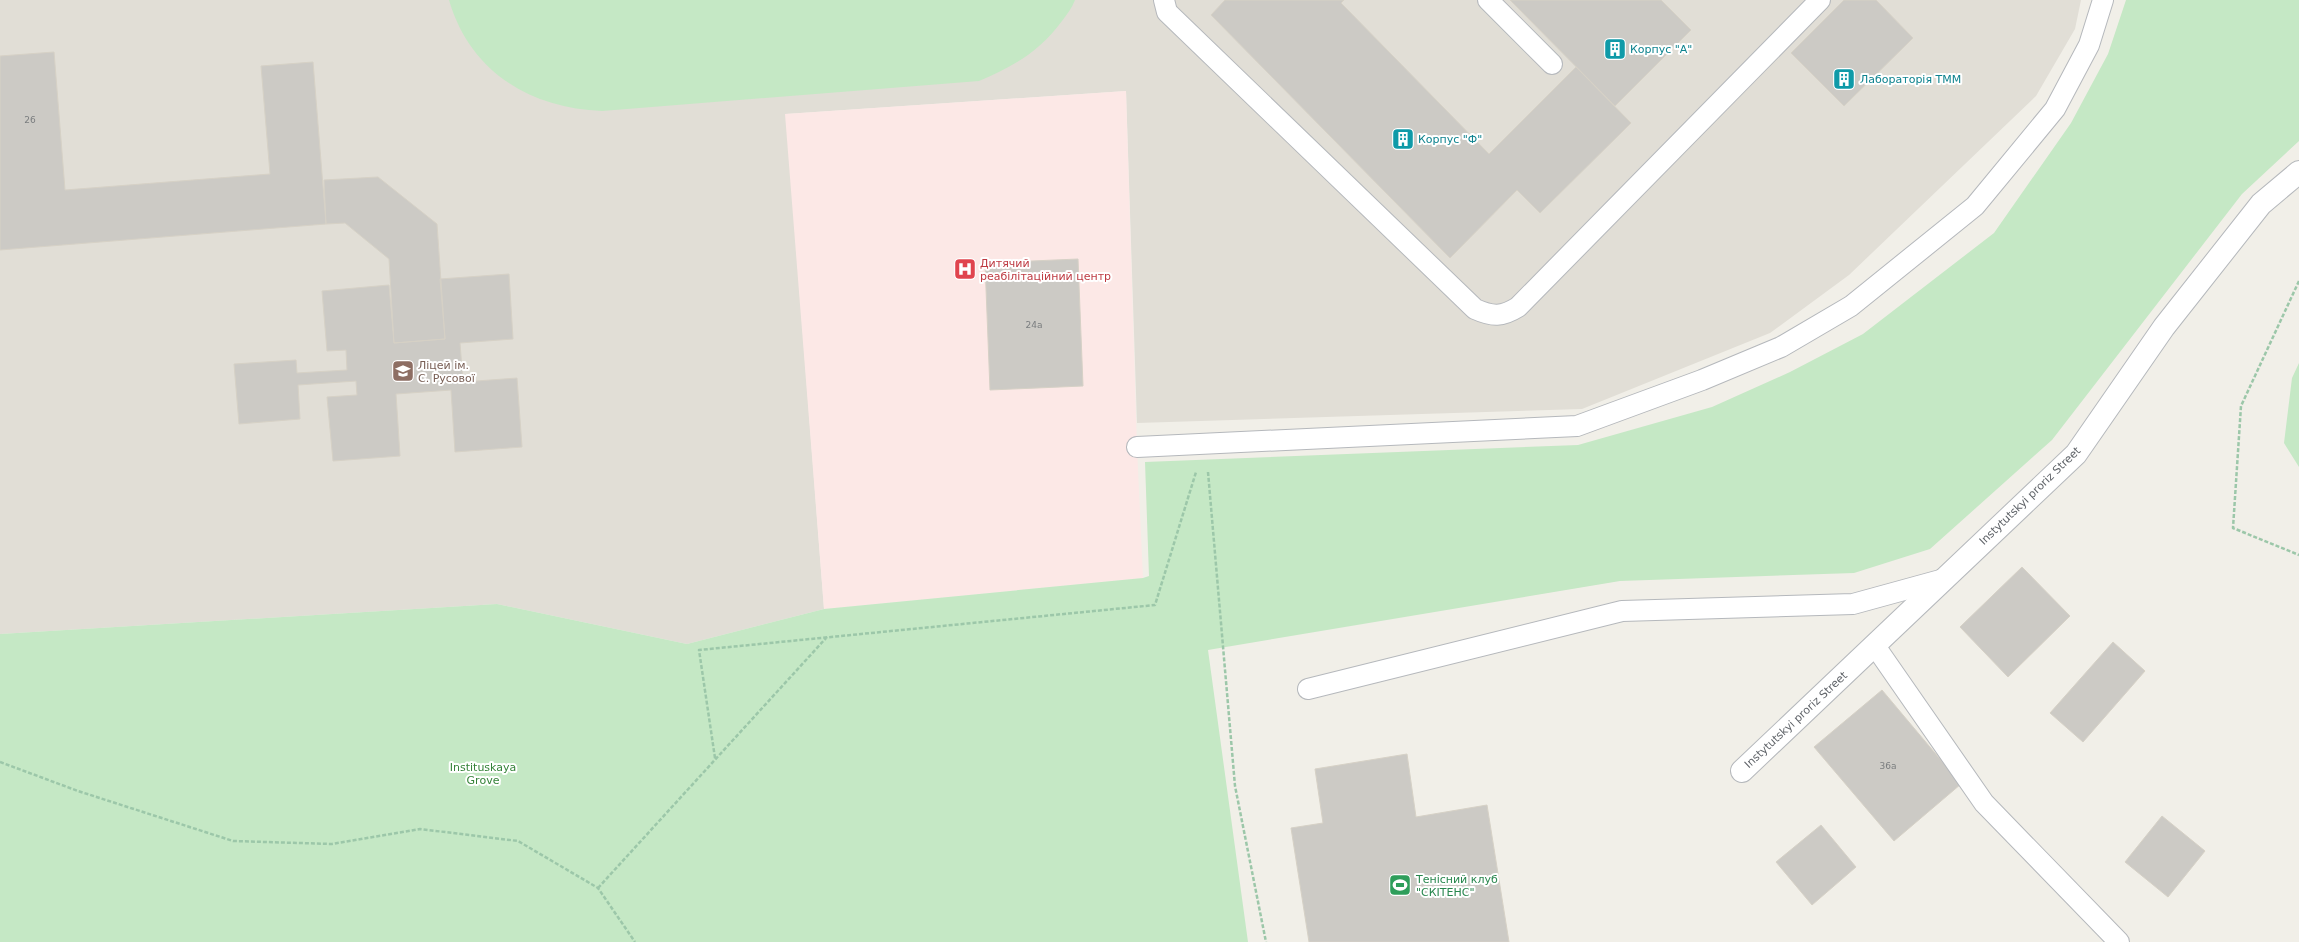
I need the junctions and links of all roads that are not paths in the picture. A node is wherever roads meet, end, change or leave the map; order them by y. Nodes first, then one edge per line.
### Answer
1 (1164, 0) edge
2 (1488, 0) edge
3 (1820, 0) edge
4 (2103, 0) edge
5 (1552, 64) dead end
6 (2299, 172) edge
7 (1137, 447) dead end
8 (1944, 579) junction
9 (1875, 646) junction
10 (1308, 688) dead end
11 (1742, 771) dead end
12 (2119, 942) edge

1 - 3 lane
2 - 5 lane
4 - 7 lane
6 - 8 street, Instytutskyi proriz Street
8 - 9 street, Instytutskyi proriz Street
8 - 10 lane
9 - 11 street, Instytutskyi proriz Street
9 - 12 lane

